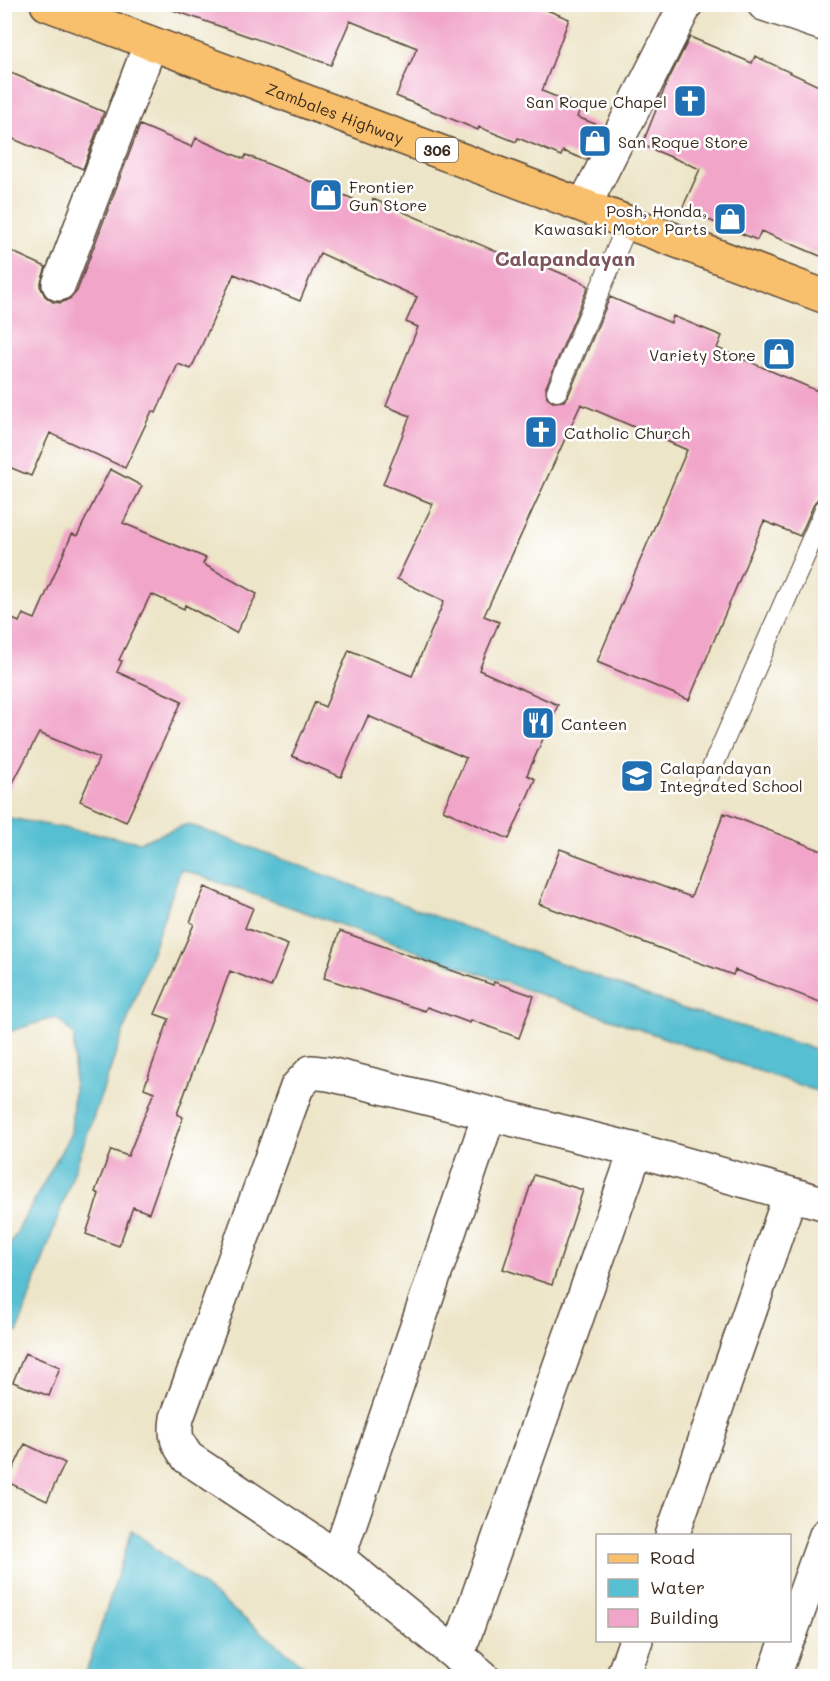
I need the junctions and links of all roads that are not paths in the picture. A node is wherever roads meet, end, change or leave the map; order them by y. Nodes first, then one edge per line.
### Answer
1 (47, 4) edge
2 (686, 4) edge
3 (765, 4) edge
4 (825, 25) edge
5 (150, 45) junction
6 (585, 204) junction
7 (629, 221) junction
8 (59, 284) dead end
9 (825, 297) edge
10 (557, 391) dead end
11 (825, 507) edge
12 (708, 777) dead end
13 (489, 1115) junction
14 (636, 1149) junction
15 (790, 1195) junction
16 (825, 1204) edge
17 (673, 1534) edge
18 (825, 1535) edge
19 (338, 1558) junction
20 (791, 1629) edge
21 (636, 1642) edge
22 (787, 1642) edge
23 (457, 1656) junction
24 (482, 1677) edge
25 (623, 1677) edge
26 (774, 1677) edge

1 - 5 main road, Zambales Highway / 306
2 - 6 street
3 - 4 street
5 - 6 main road, Zambales Highway / 306
5 - 8 street
6 - 7 main road, Zambales Highway / 306
7 - 9 main road, Zambales Highway / 306
7 - 10 lane
11 - 12 lane
13 - 14 street
13 - 19 street
13 - 19 street
14 - 15 street
14 - 23 street
15 - 16 street
15 - 17 street
18 - 20 street
19 - 23 street
21 - 25 street
22 - 26 street
23 - 24 street

